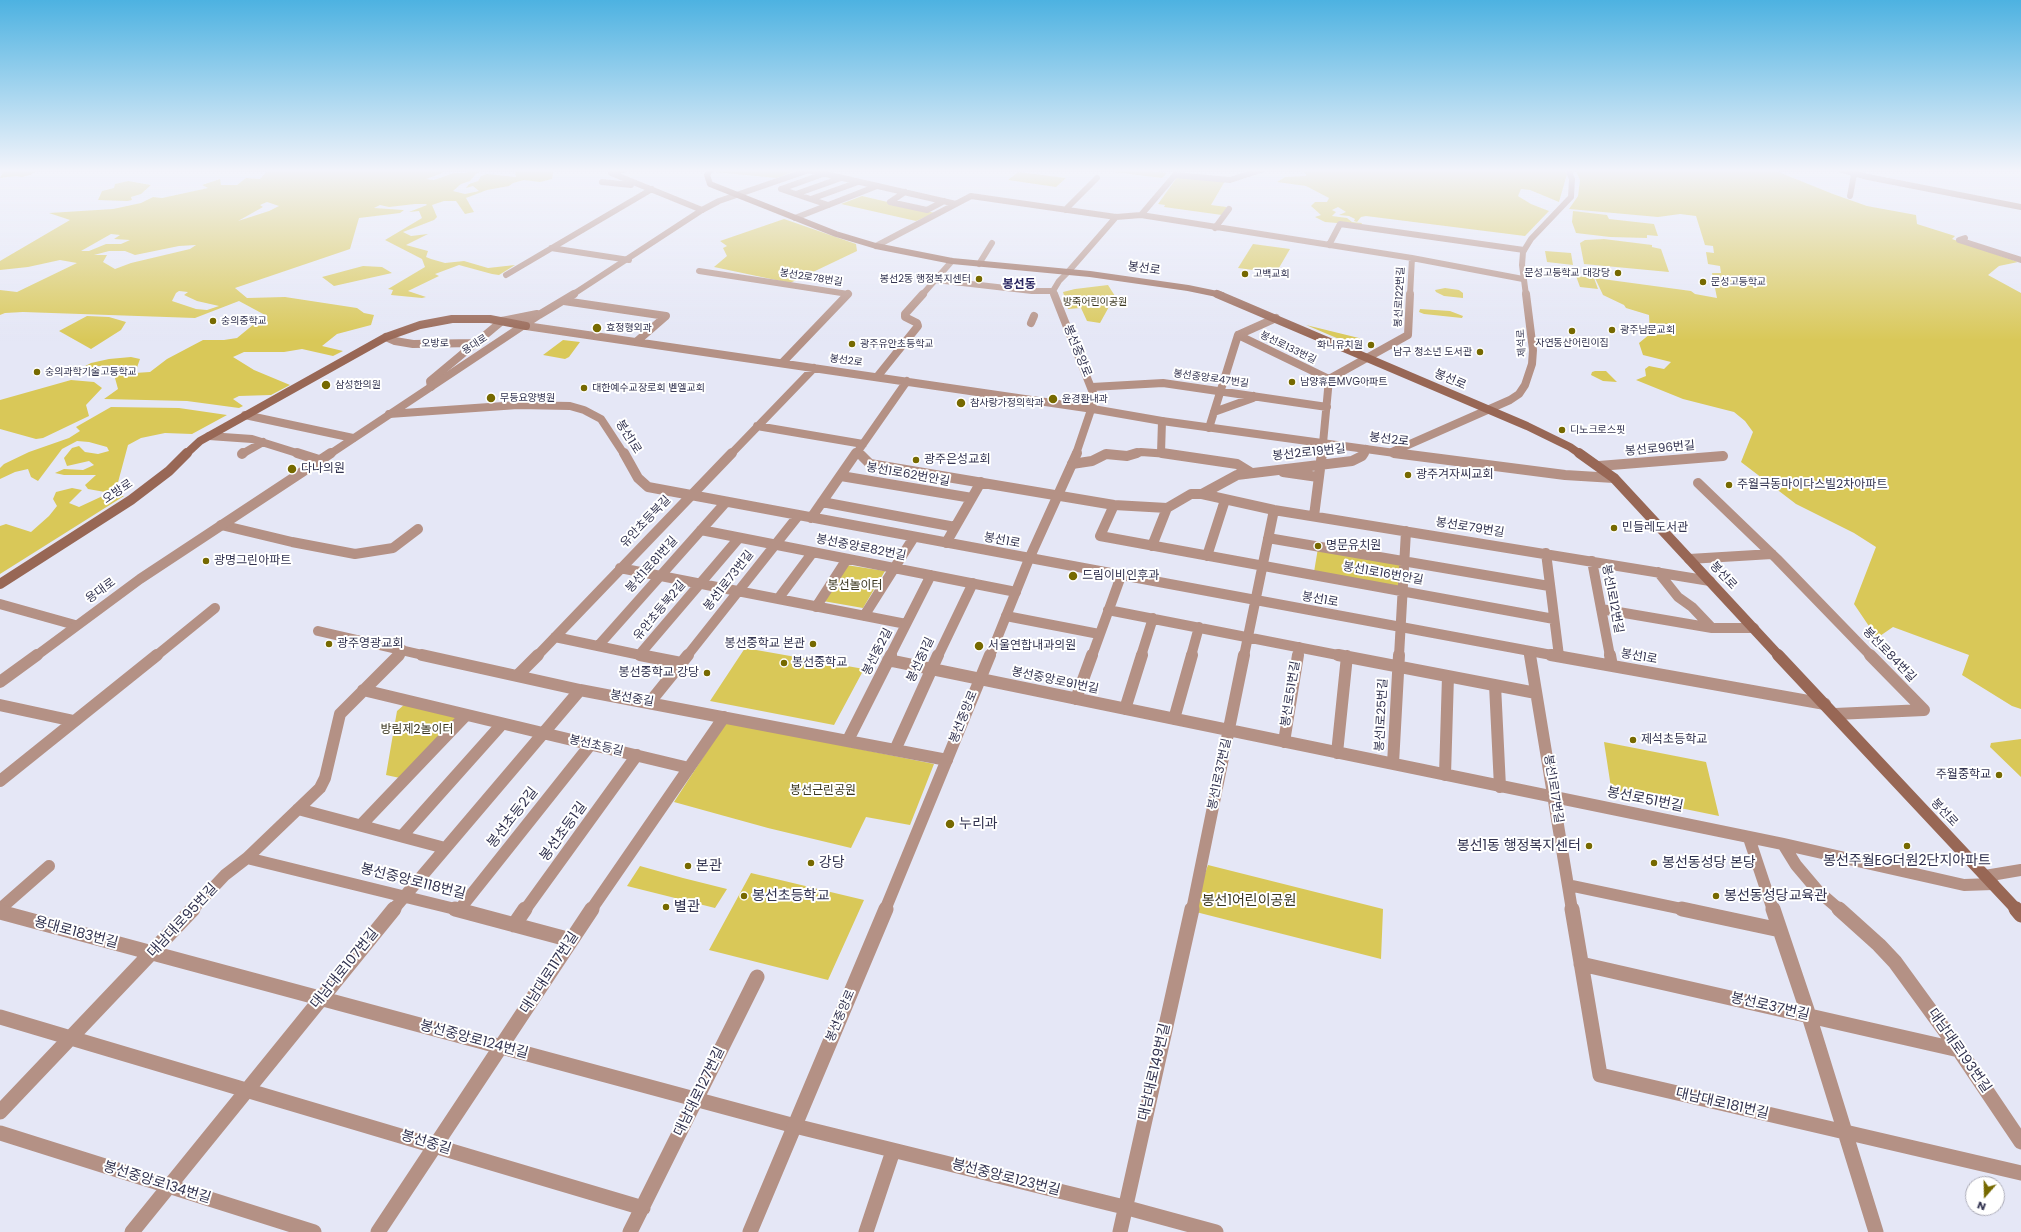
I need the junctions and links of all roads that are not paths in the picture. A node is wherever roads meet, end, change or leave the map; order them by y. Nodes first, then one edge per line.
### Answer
1 (588, 226) edge
2 (678, 226) edge
3 (817, 226) edge
4 (913, 226) edge
5 (1108, 226) edge
6 (1206, 226) edge
7 (1339, 226) edge
8 (1358, 226) edge
9 (1544, 226) edge
10 (1215, 228) joint
11 (1965, 238) dead end
12 (992, 243) dead end
13 (1329, 245) junction
14 (876, 246) junction
15 (551, 248) junction
16 (1524, 250) junction
17 (1412, 258) junction
18 (629, 260) junction
19 (2021, 260) edge
20 (952, 261) junction
21 (979, 264) junction
22 (699, 271) dead end
23 (1068, 272) junction
24 (506, 275) dead end
25 (1523, 279) junction
26 (936, 280) junction
27 (1053, 291) junction
28 (564, 301) junction
29 (546, 311) junction
30 (1276, 318) junction
31 (502, 321) junction
32 (526, 326) junction
33 (1238, 335) junction
34 (386, 337) junction
35 (636, 342) junction
36 (475, 343) junction
37 (1365, 357) junction
38 (782, 363) junction
39 (814, 368) junction
40 (877, 377) junction
41 (1329, 379) junction
42 (907, 381) junction
43 (431, 387) junction
44 (1092, 387) junction
45 (1221, 391) junction
46 (1254, 396) junction
47 (1327, 406) junction
48 (1093, 409) junction
49 (1489, 410) junction
50 (1214, 412) junction
51 (389, 414) junction
52 (245, 415) junction
53 (1162, 421) junction
54 (757, 426) junction
55 (1209, 428) junction
56 (210, 436) junction
57 (353, 438) junction
58 (263, 442) junction
59 (864, 444) junction
60 (1322, 444) junction
61 (1366, 449) junction
62 (1392, 452) junction
63 (1161, 453) junction
64 (242, 454) dead end
65 (857, 454) junction
66 (1723, 456) dead end
67 (319, 460) junction
68 (1072, 464) junction
69 (1320, 464) junction
70 (1599, 466) junction
71 (1272, 470) junction
72 (1250, 472) junction
73 (841, 476) junction
74 (1318, 477) junction
75 (1614, 478) junction
76 (981, 482) junction
77 (1698, 483) dead end
78 (1202, 494) junction
79 (689, 495) junction
80 (1057, 495) junction
81 (972, 498) junction
82 (1226, 500) junction
83 (726, 502) junction
84 (822, 502) junction
85 (1114, 505) junction
86 (1167, 508) junction
87 (1274, 510) junction
88 (798, 516) junction
89 (1314, 516) junction
90 (811, 518) junction
91 (221, 525) junction
92 (955, 527) junction
93 (418, 528) dead end
94 (701, 530) junction
95 (1406, 531) junction
96 (914, 537) junction
97 (739, 538) junction
98 (1268, 538) junction
99 (946, 543) junction
100 (775, 545) junction
101 (1152, 546) junction
102 (813, 552) junction
103 (1546, 554) junction
104 (1772, 554) junction
105 (1207, 556) junction
106 (847, 559) junction
107 (1029, 559) junction
108 (1689, 559) junction
109 (1405, 561) junction
110 (1592, 561) junction
111 (1262, 566) junction
112 (620, 568) junction
113 (894, 568) junction
114 (1658, 572) junction
115 (931, 575) junction
116 (660, 576) junction
117 (1120, 576) junction
118 (1710, 581) junction
119 (973, 583) junction
120 (0, 584) edge
121 (699, 584) junction
122 (1549, 586) junction
123 (1403, 591) junction
124 (738, 592) junction
125 (1016, 592) junction
126 (778, 599) junction
127 (1255, 601) junction
128 (0, 604) edge
129 (816, 607) junction
130 (215, 608) dead end
131 (1601, 609) junction
132 (1108, 610) junction
133 (864, 616) junction
134 (1006, 616) junction
135 (1153, 618) junction
136 (1554, 619) junction
137 (906, 624) junction
138 (75, 625) junction
139 (1199, 628) junction
140 (1401, 628) junction
141 (1712, 628) junction
142 (1754, 628) junction
143 (318, 631) dead end
144 (1099, 634) junction
145 (555, 637) junction
146 (1248, 637) junction
147 (603, 647) junction
148 (1299, 647) junction
149 (403, 650) junction
150 (1529, 651) junction
151 (640, 654) junction
152 (1347, 656) junction
153 (1559, 656) junction
154 (888, 660) junction
155 (681, 663) junction
156 (1398, 666) junction
157 (1612, 666) junction
158 (931, 669) junction
159 (517, 676) junction
160 (1451, 677) junction
161 (980, 679) junction
162 (0, 682) edge
163 (1495, 685) junction
164 (363, 690) junction
165 (580, 690) junction
166 (1536, 693) junction
167 (1076, 699) junction
168 (650, 702) junction
169 (1825, 704) junction
170 (0, 705) edge
171 (1125, 709) junction
172 (1835, 714) junction
173 (466, 715) junction
174 (724, 717) junction
175 (1174, 719) junction
176 (74, 721) junction
177 (502, 724) junction
178 (1229, 730) junction
179 (542, 733) junction
180 (848, 740) junction
181 (1284, 742) junction
182 (591, 744) junction
183 (895, 750) junction
184 (1337, 753) junction
185 (637, 755) junction
186 (947, 760) junction
187 (1393, 764) junction
188 (689, 768) junction
189 (1445, 775) junction
190 (0, 781) edge
191 (1500, 787) junction
192 (1554, 798) junction
193 (298, 809) junction
194 (361, 825) junction
195 (402, 836) junction
196 (1749, 838) junction
197 (1783, 844) junction
198 (446, 848) junction
199 (247, 858) junction
200 (49, 866) dead end
201 (2021, 870) edge
202 (1989, 880) junction
203 (1568, 885) junction
204 (405, 896) junction
205 (0, 910) edge
206 (459, 910) junction
207 (1192, 911) joint
208 (2021, 915) edge
209 (514, 925) junction
210 (1780, 930) junction
211 (571, 940) junction
212 (153, 954) junction
213 (1581, 964) junction
214 (757, 976) dead end
215 (321, 998) junction
216 (1809, 1016) junction
217 (0, 1017) edge
218 (71, 1038) junction
219 (501, 1047) junction
220 (1959, 1050) junction
221 (1600, 1075) joint
222 (247, 1090) junction
223 (696, 1100) junction
224 (0, 1112) edge
225 (795, 1126) junction
226 (1846, 1132) junction
227 (0, 1133) edge
228 (2021, 1142) edge
229 (435, 1146) junction
230 (893, 1151) junction
231 (2021, 1173) edge
232 (169, 1186) junction
233 (1124, 1207) junction
234 (643, 1208) junction
235 (132, 1232) edge
236 (314, 1232) edge
237 (378, 1232) edge
238 (630, 1232) edge
239 (750, 1232) edge
240 (866, 1232) edge
241 (1120, 1232) edge
242 (1216, 1232) edge
243 (1876, 1232) edge

1 - 15 street
2 - 18 street, 용대로
3 - 14 main road, 봉선로
4 - 14 street
5 - 23 street
6 - 10 street
7 - 13 street
8 - 16 street
9 - 16 street
10 - 13 street
11 - 19 street
12 - 21 street
13 - 17 street
14 - 20 main road, 봉선로
15 - 18 street
15 - 24 street
16 - 25 street, 제석로
17 - 25 street
17 - 37 street, 봉선로122번길
18 - 28 street, 용대로
20 - 21 main road, 봉선로
20 - 26 street
21 - 23 main road, 봉선로
22 - 38 street, 봉선2로78번길
23 - 27 street
23 - 30 main road, 봉선로
25 - 49 street, 제석로
26 - 27 street
26 - 40 street
27 - 44 street, 봉선중앙로
28 - 29 street, 용대로
28 - 35 street
29 - 31 street
29 - 32 street, 용대로
30 - 33 street, 봉선로133번길
30 - 37 main road, 봉선로
31 - 32 main road, 오방로
31 - 34 main road, 오방로
31 - 36 street
32 - 35 street, 봉선2로
32 - 43 street, 용대로
33 - 41 street, 봉선로133번길
33 - 45 street
34 - 36 street, 오방로
34 - 52 main road, 오방로
35 - 38 street, 봉선2로
36 - 43 street
37 - 41 street
37 - 49 main road, 봉선로
38 - 39 street, 봉선2로
39 - 40 street, 봉선2로
39 - 54 street, 유안초등북길
40 - 42 street, 봉선2로
41 - 47 street
42 - 48 street, 봉선2로
42 - 59 street
43 - 51 street, 용대로
44 - 45 street, 봉선중앙로47번길
44 - 48 street, 봉선중앙로
45 - 46 street, 봉선중앙로47번길
45 - 50 street
46 - 47 street, 봉선중앙로47번길
46 - 50 street
47 - 60 street
48 - 53 street, 봉선2로
48 - 68 street, 봉선중앙로
49 - 62 street, 제석로
49 - 70 main road, 봉선로
50 - 55 street
51 - 57 street, 용대로
51 - 79 street, 봉선1로
52 - 56 main road, 오방로
52 - 57 street
53 - 55 street, 봉선2로
53 - 63 street
54 - 59 street
54 - 79 street, 유안초등북길
55 - 60 street, 봉선2로
56 - 58 street
56 - 120 main road, 오방로
57 - 67 street, 용대로
58 - 64 street
58 - 67 street
59 - 65 street
60 - 61 street, 봉선2로
60 - 69 street
61 - 62 street, 봉선2로
61 - 69 street, 봉선2로19번길
62 - 75 street, 봉선2로
63 - 68 street
63 - 72 street
65 - 73 street
65 - 76 street
66 - 70 street, 봉선로96번길
67 - 91 street, 용대로
68 - 80 street, 봉선중앙로
69 - 71 street, 봉선2로19번길
69 - 74 street
70 - 75 main road, 봉선로
71 - 72 street, 봉선2로19번길
71 - 74 street
72 - 78 street, 봉선2로19번길
73 - 81 street, 봉선1로62번안길
73 - 84 street
74 - 89 street
75 - 108 main road, 봉선로
76 - 80 street
76 - 81 street
77 - 104 street, 봉선로84번길
78 - 82 street, 봉선로79번길
78 - 86 street
79 - 83 street, 봉선1로
79 - 112 street, 유안초등북길
80 - 85 street
80 - 107 street, 봉선중앙로
81 - 92 street
82 - 87 street, 봉선로79번길
82 - 105 street
83 - 88 street, 봉선1로
83 - 94 street, 봉선1로81번길
84 - 90 street
84 - 92 street
85 - 86 street
85 - 101 street, 봉선1로16번안길
86 - 101 street
87 - 89 street, 봉선로79번길
87 - 98 street, 봉선1로37번길
88 - 90 street, 봉선1로
88 - 100 street, 봉선1로73번길
89 - 95 street, 봉선로79번길
90 - 96 street, 봉선1로
91 - 93 street
91 - 138 street, 용대로
92 - 99 street
94 - 97 street, 봉선중앙로82번길
94 - 116 street, 봉선1로81번길
95 - 103 street, 봉선로79번길
95 - 109 street, 봉선1로25번길
96 - 99 street, 봉선1로
96 - 113 street
97 - 100 street, 봉선중앙로82번길
97 - 121 street, 유안초등북2길
98 - 109 street
98 - 111 street, 봉선1로37번길
99 - 107 street, 봉선1로
100 - 102 street, 봉선중앙로82번길
100 - 124 street, 봉선1로73번길
101 - 105 street, 봉선1로16번안길
102 - 106 street, 봉선중앙로82번길
102 - 126 street
103 - 110 street, 봉선로79번길
103 - 122 street
104 - 108 street
104 - 172 street, 봉선로84번길
105 - 111 street, 봉선1로16번안길
106 - 113 street, 봉선중앙로82번길
106 - 129 street
107 - 117 street, 봉선1로
107 - 125 street, 봉선중앙로
108 - 118 main road, 봉선로
109 - 122 street
109 - 123 street, 봉선1로25번길
110 - 114 street, 봉선로79번길
110 - 131 street, 봉선1로12번길
111 - 123 street, 봉선1로16번안길
111 - 127 street, 봉선1로37번길
112 - 116 street, 유안초등북2길
112 - 145 street, 유안초등북길
113 - 115 street, 봉선중앙로82번길
113 - 133 street
114 - 118 street, 봉선로79번길
114 - 141 street
115 - 119 street, 봉선중앙로82번길
115 - 137 street, 봉선중2길
116 - 121 street, 유안초등북2길
116 - 147 street, 봉선1로81번길
117 - 127 street, 봉선1로
117 - 132 street
118 - 142 main road, 봉선로
119 - 125 street, 봉선중앙로82번길
119 - 158 street, 봉선중1길
121 - 124 street, 유안초등북2길
121 - 151 street, 유안초등북2길
122 - 136 street
123 - 136 street, 봉선1로16번안길
123 - 140 street, 봉선1로25번길
124 - 126 street, 유안초등북2길
124 - 155 street, 봉선1로73번길
125 - 134 street, 봉선중앙로
126 - 129 street, 유안초등북2길
127 - 140 street, 봉선1로
127 - 146 street, 봉선1로37번길
128 - 138 street
129 - 133 street, 유안초등북2길
130 - 176 street
131 - 141 street
131 - 157 street, 봉선1로12번길
132 - 135 street
132 - 144 street
133 - 137 street, 유안초등북2길
134 - 144 street
134 - 161 street, 봉선중앙로
135 - 139 street
135 - 171 street
136 - 153 street
137 - 154 street, 봉선중2길
138 - 162 street, 용대로
139 - 146 street
139 - 175 street
140 - 150 street, 봉선1로
140 - 156 street, 봉선1로25번길
141 - 142 street
142 - 169 main road, 봉선로
143 - 149 street, 봉선중길
144 - 167 street
145 - 147 street
145 - 159 street, 유안초등북길
146 - 148 street
146 - 178 street, 봉선1로37번길
147 - 151 street
148 - 152 street, 봉선1로25번길
148 - 181 street, 봉선로51번길
149 - 159 street, 봉선중길
149 - 164 street, 대남대로95번길
150 - 153 street, 봉선1로
150 - 166 street, 봉선1로17번길
151 - 155 street
152 - 156 street, 봉선1로25번길
152 - 184 street
153 - 157 street, 봉선1로
154 - 158 street, 봉선중앙로91번길
154 - 180 street, 봉선중2길
155 - 168 street, 봉선1로73번길
156 - 160 street, 봉선1로25번길
156 - 187 street, 봉선1로25번길
157 - 169 street, 봉선1로
158 - 161 street, 봉선중앙로91번길
158 - 183 street, 봉선중1길
159 - 165 street, 봉선중길
160 - 163 street
160 - 189 street
161 - 167 street, 봉선중앙로91번길
161 - 186 street, 봉선중앙로
163 - 166 street
163 - 191 street
164 - 173 street, 봉선초등길
164 - 193 street, 대남대로95번길
165 - 168 street, 봉선중길
165 - 179 street, 대남대로107번길
166 - 192 street, 봉선1로17번길
167 - 171 street, 봉선중앙로91번길
168 - 174 street, 봉선중길
169 - 172 main road, 봉선로
170 - 176 street
171 - 175 street, 봉선중앙로91번길
172 - 202 main road, 봉선로
173 - 177 street, 봉선초등길
173 - 194 street
174 - 180 street, 봉선중길
174 - 188 street, 대남대로117번길
175 - 178 street, 봉선중앙로91번길
176 - 190 street
177 - 179 street, 봉선초등길
177 - 195 street
178 - 181 street, 봉선로51번길
178 - 207 street, 봉선1로37번길
179 - 182 street, 봉선초등길
179 - 198 street, 대남대로107번길
180 - 183 street, 봉선중길
181 - 184 street, 봉선로51번길
182 - 185 street, 봉선초등길
182 - 206 street, 봉선초등2길
183 - 186 street, 봉선중길
184 - 187 street, 봉선로51번길
185 - 188 street, 봉선초등길
185 - 209 street, 봉선초등1길
186 - 225 street, 봉선중앙로
187 - 189 street, 봉선로51번길
188 - 211 street, 대남대로117번길
189 - 191 street, 봉선로51번길
191 - 192 street, 봉선로51번길
192 - 196 street, 봉선로51번길
192 - 203 street, 봉선1로17번길
193 - 194 street
193 - 199 street, 대남대로95번길
194 - 195 street
195 - 198 street
196 - 197 street, 봉선로51번길
196 - 210 street
197 - 202 street, 봉선로51번길
197 - 220 street, 대남대로193번길
198 - 204 street, 대남대로107번길
199 - 204 street, 봉선중앙로118번길
199 - 212 street, 대남대로95번길
200 - 205 street
201 - 202 street, 봉선로51번길
202 - 208 main road, 봉선로
203 - 210 street
203 - 213 street, 봉선1로17번길
204 - 206 street, 봉선중앙로118번길
204 - 215 street, 대남대로107번길
205 - 212 street, 용대로183번길
206 - 209 street, 봉선중앙로118번길
207 - 233 street, 대남대로149번길
209 - 211 street, 봉선중앙로118번길
210 - 216 street
211 - 219 street, 대남대로117번길
212 - 215 street, 봉선중앙로124번길
212 - 218 street, 대남대로95번길
213 - 216 street, 봉선로37번길
213 - 221 street, 봉선1로17번길
214 - 223 street, 대남대로127번길
215 - 219 street, 봉선중앙로124번길
215 - 222 street, 대남대로107번길
216 - 220 street, 봉선로37번길
216 - 226 street
217 - 218 street
218 - 222 street
218 - 224 street, 대남대로95번길
219 - 223 street, 봉선중앙로124번길
219 - 229 street, 대남대로117번길
220 - 228 street, 대남대로193번길
221 - 226 street, 대남대로181번길
222 - 229 street, 봉선중길
222 - 232 street, 대남대로107번길
223 - 225 street, 봉선중앙로124번길
223 - 234 street, 대남대로127번길
225 - 230 street, 봉선중앙로123번길
225 - 239 street, 봉선중앙로
226 - 231 street
226 - 243 street
227 - 232 street, 봉선중앙로134번길
229 - 234 street, 봉선중길
229 - 237 street, 대남대로117번길
230 - 233 street, 봉선중앙로123번길
230 - 240 street
232 - 235 street, 대남대로107번길
232 - 236 street, 봉선중앙로134번길
233 - 241 street, 대남대로149번길
233 - 242 street, 봉선중앙로123번길
234 - 238 street, 대남대로127번길

